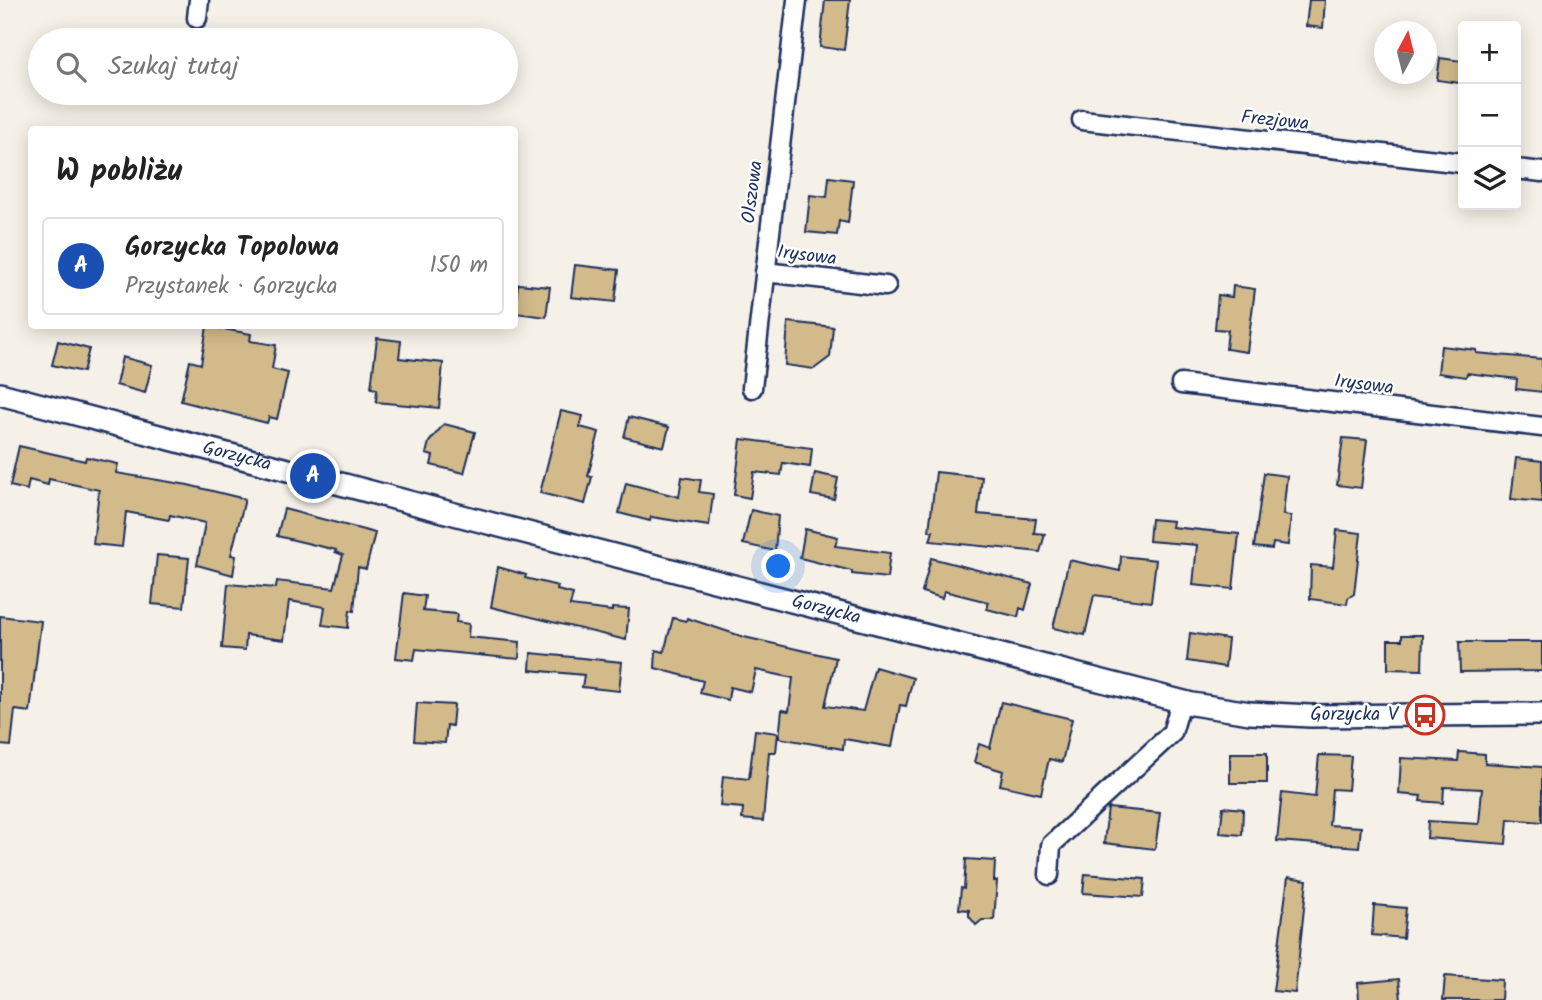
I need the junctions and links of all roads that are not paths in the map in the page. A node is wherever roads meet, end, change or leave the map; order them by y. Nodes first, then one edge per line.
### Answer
1 (797, 0) edge
2 (1082, 120) dead end
3 (1458, 162) edge
4 (1521, 170) edge
5 (1542, 172) edge
6 (765, 272) junction
7 (886, 286) dead end
8 (1181, 384) dead end
9 (752, 388) dead end
10 (0, 394) edge
11 (1542, 427) edge
12 (1181, 702) junction
13 (1542, 714) edge
14 (1049, 875) dead end

1 - 6 street, Olszowa
2 - 3 street, Frezjowa
4 - 5 street
6 - 7 street, Irysowa
6 - 9 street, Olszowa
8 - 11 street, Irysowa
10 - 12 street, Gorzycka
12 - 13 street, Gorzycka
12 - 14 street

